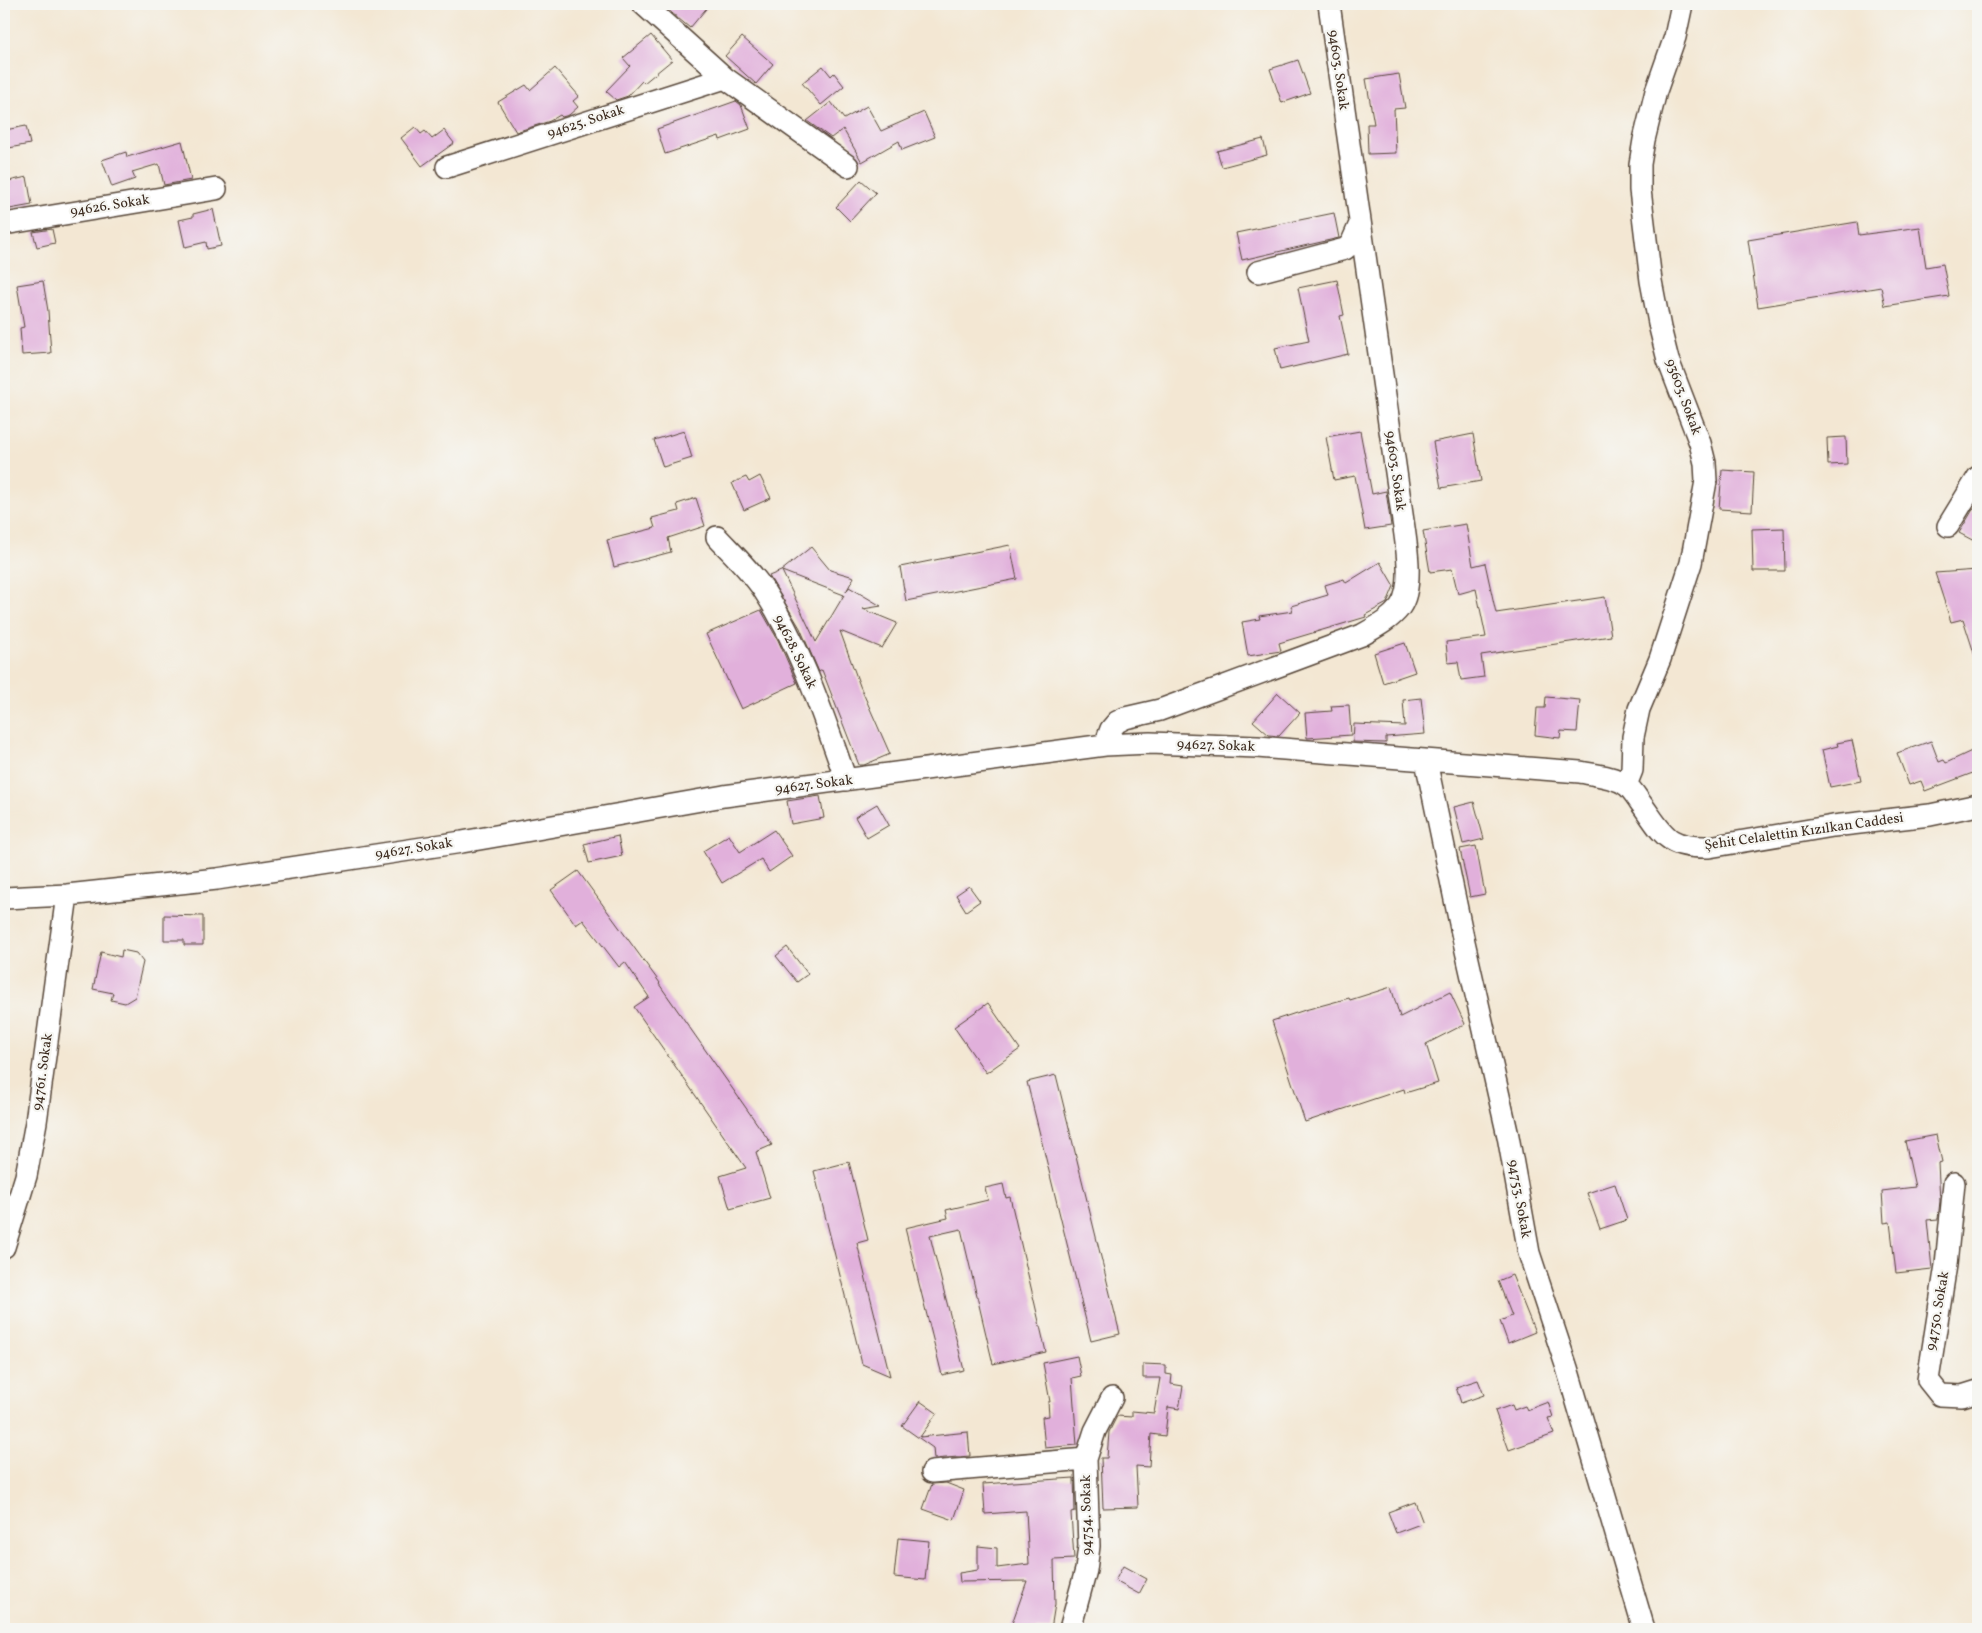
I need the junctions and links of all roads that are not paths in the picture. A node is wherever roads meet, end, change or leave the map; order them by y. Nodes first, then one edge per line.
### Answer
1 (643, 4) edge
2 (1329, 4) edge
3 (1682, 4) edge
4 (726, 78) junction
5 (848, 166) dead end
6 (446, 167) dead end
7 (216, 189) dead end
8 (4, 224) edge
9 (1359, 226) junction
10 (1258, 272) dead end
11 (1978, 478) edge
12 (1948, 526) dead end
13 (718, 537) dead end
14 (1106, 745) junction
15 (1426, 761) junction
16 (846, 780) junction
17 (1626, 784) junction
18 (1978, 804) edge
19 (67, 895) junction
20 (4, 898) edge
21 (1954, 1183) dead end
22 (4, 1247) edge
23 (1978, 1391) edge
24 (1112, 1398) dead end
25 (1086, 1459) junction
26 (932, 1472) dead end
27 (1637, 1627) edge
28 (1070, 1629) edge

1 - 4 street
2 - 9 street, 94603. Sokak
3 - 17 street, 93603. Sokak
4 - 5 street
4 - 6 street, 94625. Sokak
7 - 8 street, 94626. Sokak
9 - 10 street
9 - 14 street, 94603. Sokak
11 - 12 street
13 - 16 street, 94628. Sokak
14 - 15 street, 94627. Sokak
14 - 16 street, 94627. Sokak
15 - 17 street, 94627. Sokak
15 - 27 street, 94753. Sokak
16 - 19 street, 94627. Sokak
17 - 18 street, Şehit Celalettin Kızılkan Caddesi
19 - 20 street, 94627. Sokak
19 - 22 street, 94761. Sokak
21 - 23 street, 94750. Sokak
24 - 25 street, 94754. Sokak
25 - 26 street, 94754. Sokak
25 - 28 street, 94754. Sokak

